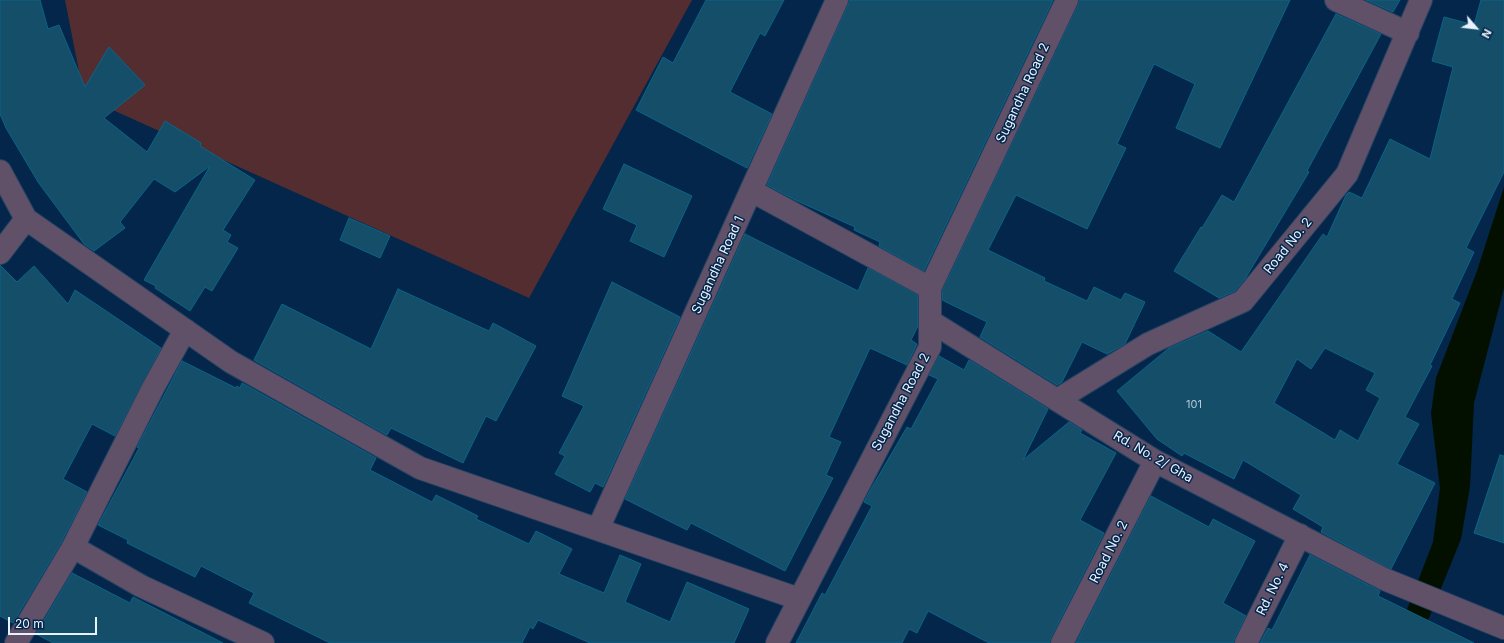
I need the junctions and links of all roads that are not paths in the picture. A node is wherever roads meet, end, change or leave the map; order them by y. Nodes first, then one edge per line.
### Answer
1 (837, 0) edge
2 (1067, 0) edge
3 (1336, 0) edge
4 (1421, 0) edge
5 (1408, 33) junction
6 (0, 171) edge
7 (752, 191) junction
8 (26, 219) junction
9 (0, 253) edge
10 (930, 288) junction
11 (930, 322) junction
12 (185, 330) junction
13 (1057, 400) junction
14 (1155, 461) junction
15 (598, 529) junction
16 (1300, 535) junction
17 (73, 547) junction
18 (799, 598) junction
19 (1496, 625) edge
20 (16, 643) edge
21 (263, 643) edge
22 (777, 643) edge
23 (1062, 643) edge
24 (1246, 643) edge

1 - 7 street, Sugandha Road 1
2 - 10 street, Sugandha Road 2
3 - 5 street
4 - 5 street, Road No. 2
5 - 13 street, Road No. 2
6 - 8 street
7 - 10 street
7 - 15 street, Sugandha Road 1
8 - 9 street
8 - 12 street
10 - 11 street, Sugandha Road 2
11 - 13 street, Rd. No. 2/ Gha
11 - 18 street, Sugandha Road 2
12 - 15 street
12 - 17 street
13 - 14 street, Rd. No. 2/ Gha
14 - 16 street, Rd. No. 2/ Gha
14 - 23 street, Road No. 2
15 - 18 street
16 - 19 street, Rd. No. 2/ Gha
16 - 24 street, Rd. No. 4
17 - 20 street
17 - 21 street
18 - 22 street, Sugandha Road 2

